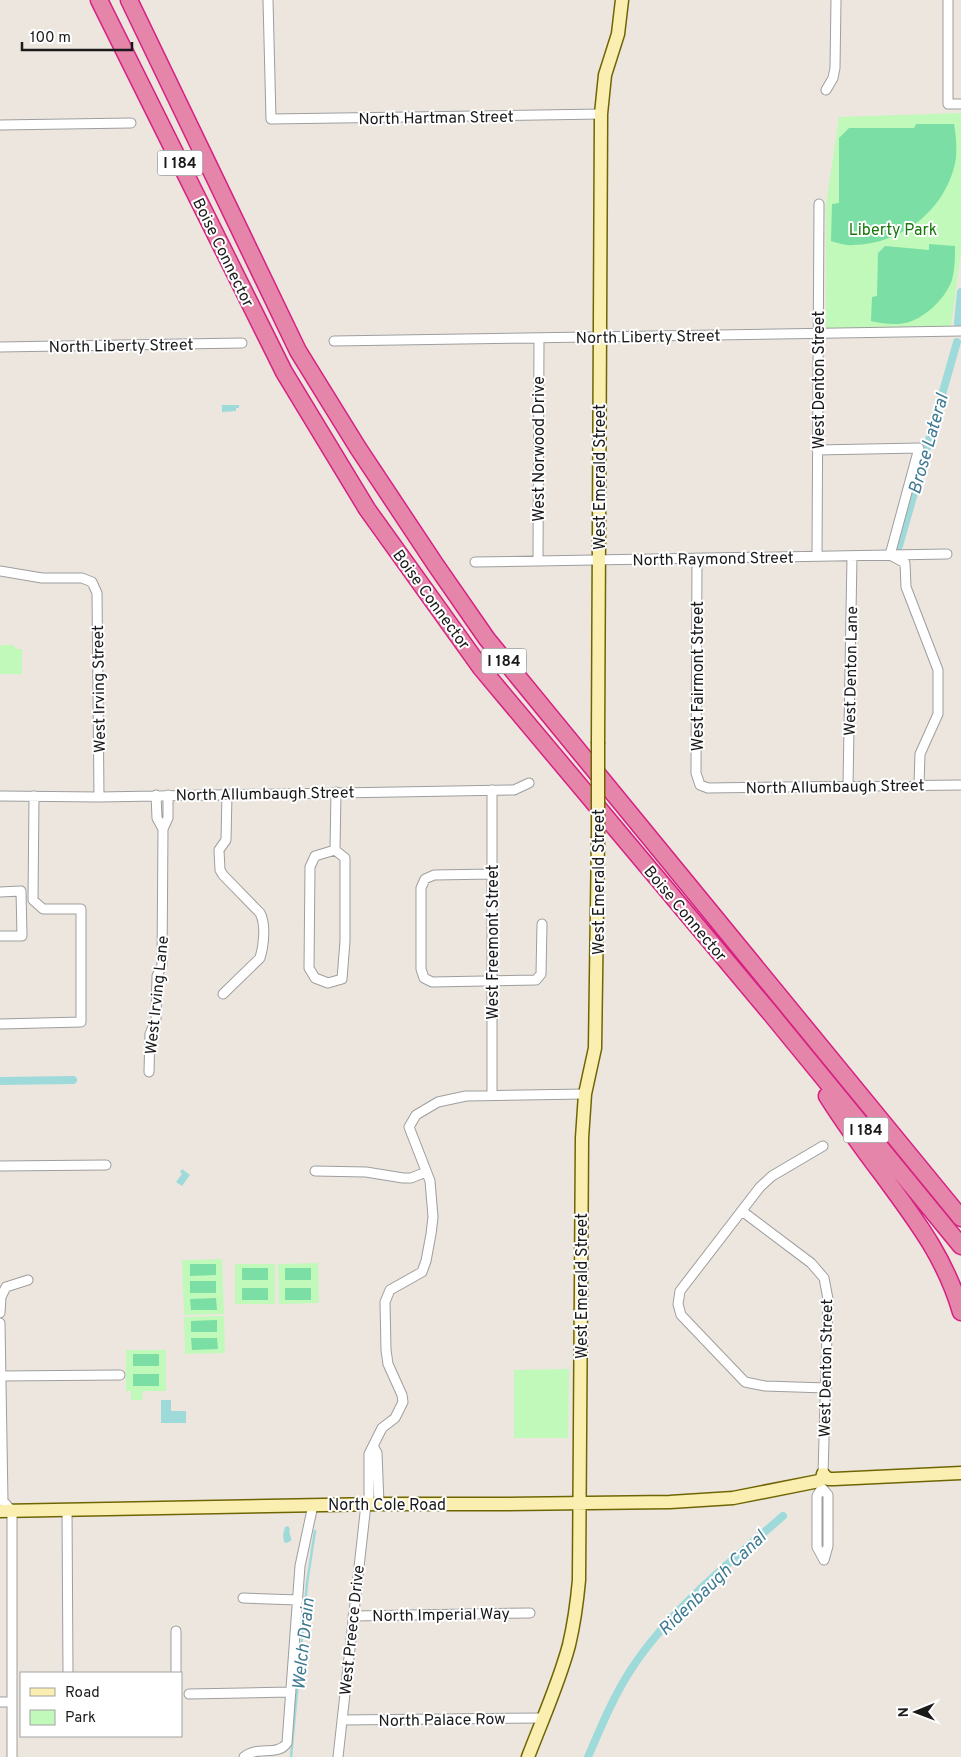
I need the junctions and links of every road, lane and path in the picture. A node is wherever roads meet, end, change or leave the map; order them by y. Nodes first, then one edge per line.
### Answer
1 (129, 0) edge
2 (134, 0) edge
3 (268, 0) edge
4 (622, 0) edge
5 (836, 0) edge
6 (948, 0) edge
7 (100, 2) edge
8 (147, 38) junction
9 (826, 90) dead end
10 (961, 104) edge
11 (601, 114) junction
12 (131, 123) dead end
13 (0, 125) edge
14 (819, 204) dead end
15 (961, 331) edge
16 (818, 334) junction
17 (600, 337) junction
18 (539, 338) junction
19 (334, 341) dead end
20 (242, 343) dead end
21 (0, 347) edge
22 (817, 450) junction
23 (947, 554) dead end
24 (890, 555) junction
25 (817, 556) junction
26 (852, 556) junction
27 (697, 558) junction
28 (538, 560) junction
29 (599, 560) junction
30 (475, 562) dead end
31 (0, 571) edge
32 (529, 783) dead end
33 (919, 785) junction
34 (961, 785) edge
35 (848, 786) junction
36 (708, 788) joint
37 (492, 790) junction
38 (336, 792) junction
39 (168, 794) junction
40 (226, 794) junction
41 (156, 795) junction
42 (0, 796) edge
43 (34, 796) junction
44 (99, 797) junction
45 (162, 829) junction
46 (335, 850) junction
47 (492, 874) junction
48 (0, 892) edge
49 (542, 924) dead end
50 (0, 936) edge
51 (492, 981) junction
52 (223, 994) dead end
53 (771, 1014) junction
54 (0, 1024) edge
55 (149, 1072) dead end
56 (585, 1094) junction
57 (492, 1095) junction
58 (823, 1146) dead end
59 (106, 1165) dead end
60 (0, 1166) edge
61 (315, 1170) dead end
62 (426, 1172) junction
63 (742, 1211) junction
64 (961, 1218) edge
65 (961, 1246) edge
66 (28, 1280) dead end
67 (961, 1312) edge
68 (0, 1313) edge
69 (0, 1324) edge
70 (120, 1375) dead end
71 (1, 1376) edge
72 (826, 1388) junction
73 (961, 1473) edge
74 (823, 1474) junction
75 (864, 1477) junction
76 (822, 1488) junction
77 (773, 1491) junction
78 (371, 1504) junction
79 (580, 1504) junction
80 (314, 1505) junction
81 (67, 1509) junction
82 (6, 1511) edge
83 (242, 1598) dead end
84 (298, 1600) junction
85 (530, 1613) dead end
86 (352, 1616) junction
87 (176, 1631) dead end
88 (68, 1672) edge
89 (176, 1672) edge
90 (291, 1692) junction
91 (188, 1694) dead end
92 (0, 1702) edge
93 (12, 1702) junction
94 (543, 1718) junction
95 (342, 1720) junction
96 (12, 1757) edge
97 (244, 1757) edge
98 (338, 1757) edge
99 (528, 1757) edge

1 - 8 highway, Boise Connector / I 184
2 - 8 highway
3 - 11 street, North Hartman Street
4 - 11 main road, West Emerald Street
5 - 9 street
6 - 10 street
7 - 53 highway, Boise Connector / I 184
8 - 64 highway, Boise Connector / I 184
11 - 17 main road, West Emerald Street
12 - 13 street
14 - 16 street, West Denton Street
15 - 16 street, North Liberty Street
16 - 17 street, North Liberty Street
16 - 22 street, West Denton Street
17 - 18 street, North Liberty Street
17 - 29 main road, West Emerald Street
18 - 19 street, North Liberty Street
18 - 28 street, West Norwood Drive
20 - 21 street, North Liberty Street
22 - 24 street
22 - 25 street, West Denton Street
23 - 24 street, North Raymond Street
24 - 26 street, North Raymond Street
24 - 33 street
25 - 26 street, North Raymond Street
25 - 27 street, North Raymond Street
26 - 35 street, West Denton Lane
27 - 29 street, North Raymond Street
27 - 36 street, West Fairmont Street
28 - 29 street, North Raymond Street
28 - 30 street, North Raymond Street
29 - 56 main road, West Emerald Street, bridge
31 - 44 street, West Irving Street
32 - 37 street, North Allumbaugh Street
33 - 34 street, North Allumbaugh Street
33 - 35 street, North Allumbaugh Street
35 - 36 street, North Allumbaugh Street
37 - 38 street, North Allumbaugh Street
37 - 47 street, West Freemont Street
38 - 40 street, North Allumbaugh Street
38 - 46 street
39 - 40 street, North Allumbaugh Street
39 - 41 street, North Allumbaugh Street
39 - 45 street, West Irving Lane
40 - 52 street
41 - 44 street, North Allumbaugh Street
41 - 45 street, West Irving Lane
42 - 43 street, North Allumbaugh Street
43 - 44 street, North Allumbaugh Street
43 - 54 street
45 - 55 street, West Irving Lane
46 - 46 street
47 - 51 street, West Freemont Street
47 - 51 street
48 - 50 street
49 - 51 street
51 - 57 street, West Freemont Street
53 - 65 highway, Boise Connector / I 184
53 - 67 highway
56 - 57 street
56 - 79 main road, West Emerald Street
57 - 62 street
58 - 63 street
59 - 60 street
61 - 62 street
62 - 78 street, West Preece Drive
63 - 72 street, West Denton Street
63 - 72 street
66 - 68 street
69 - 71 street
70 - 71 street
71 - 82 street
72 - 74 street, West Denton Street
73 - 75 main road, North Cole Road
74 - 75 main road, North Cole Road
74 - 77 main road, North Cole Road
75 - 76 main road, North Cole Road
76 - 76 street
76 - 77 main road, North Cole Road
77 - 79 main road, North Cole Road
78 - 79 main road, North Cole Road
78 - 80 main road, North Cole Road
78 - 86 street, West Preece Drive
79 - 94 main road, West Emerald Street
80 - 81 main road, North Cole Road
80 - 84 street
81 - 82 main road, North Cole Road
81 - 88 street
82 - 93 street
83 - 84 street
84 - 90 street
85 - 86 street, North Imperial Way
86 - 95 street, West Preece Drive
87 - 89 street
90 - 91 street
90 - 97 street
92 - 93 street
93 - 96 street
94 - 95 street, North Palace Row
94 - 99 main road, West Emerald Street
95 - 98 street, West Preece Drive

